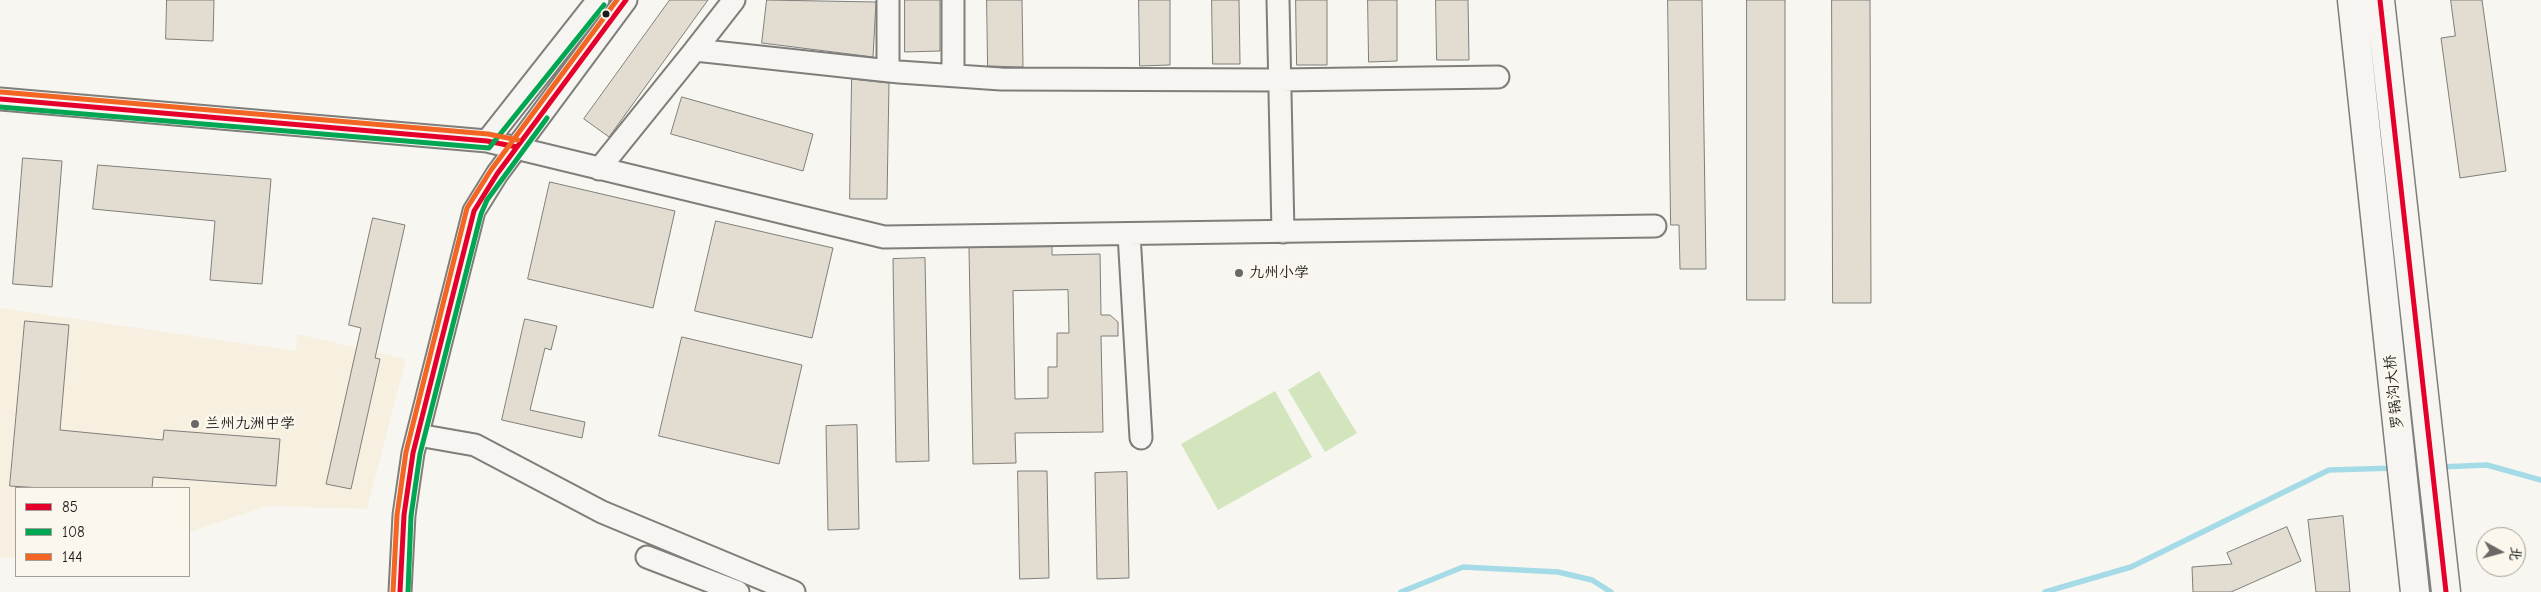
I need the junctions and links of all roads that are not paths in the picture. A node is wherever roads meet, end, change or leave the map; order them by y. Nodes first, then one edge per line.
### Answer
1 (598, 0) edge
2 (626, 0) edge
3 (734, 0) edge
4 (888, 0) edge
5 (953, 0) edge
6 (1278, 0) edge
7 (2352, 0) edge
8 (2380, 0) edge
9 (696, 50) junction
10 (888, 71) junction
11 (953, 76) junction
12 (1498, 77) dead end
13 (1280, 80) junction
14 (0, 98) edge
15 (487, 141) junction
16 (517, 147) junction
17 (599, 169) junction
18 (1656, 226) dead end
19 (1283, 232) junction
20 (1129, 234) junction
21 (418, 435) junction
22 (1141, 438) dead end
23 (647, 557) dead end
24 (400, 592) edge
25 (738, 592) edge
26 (794, 592) edge
27 (2415, 592) edge
28 (2446, 592) edge

1 - 15 street
2 - 16 street
3 - 9 street
4 - 10 street
5 - 11 street
6 - 13 street
7 - 27 highway, 罗锅沟大桥
8 - 28 highway, 罗锅沟大桥
9 - 10 street
9 - 17 street
10 - 11 street
11 - 13 street
12 - 13 street
13 - 19 street
14 - 15 street
15 - 16 street
16 - 17 street
16 - 21 street
17 - 20 street
18 - 19 street
19 - 20 street
20 - 22 street
21 - 24 street
21 - 26 street
23 - 25 street

